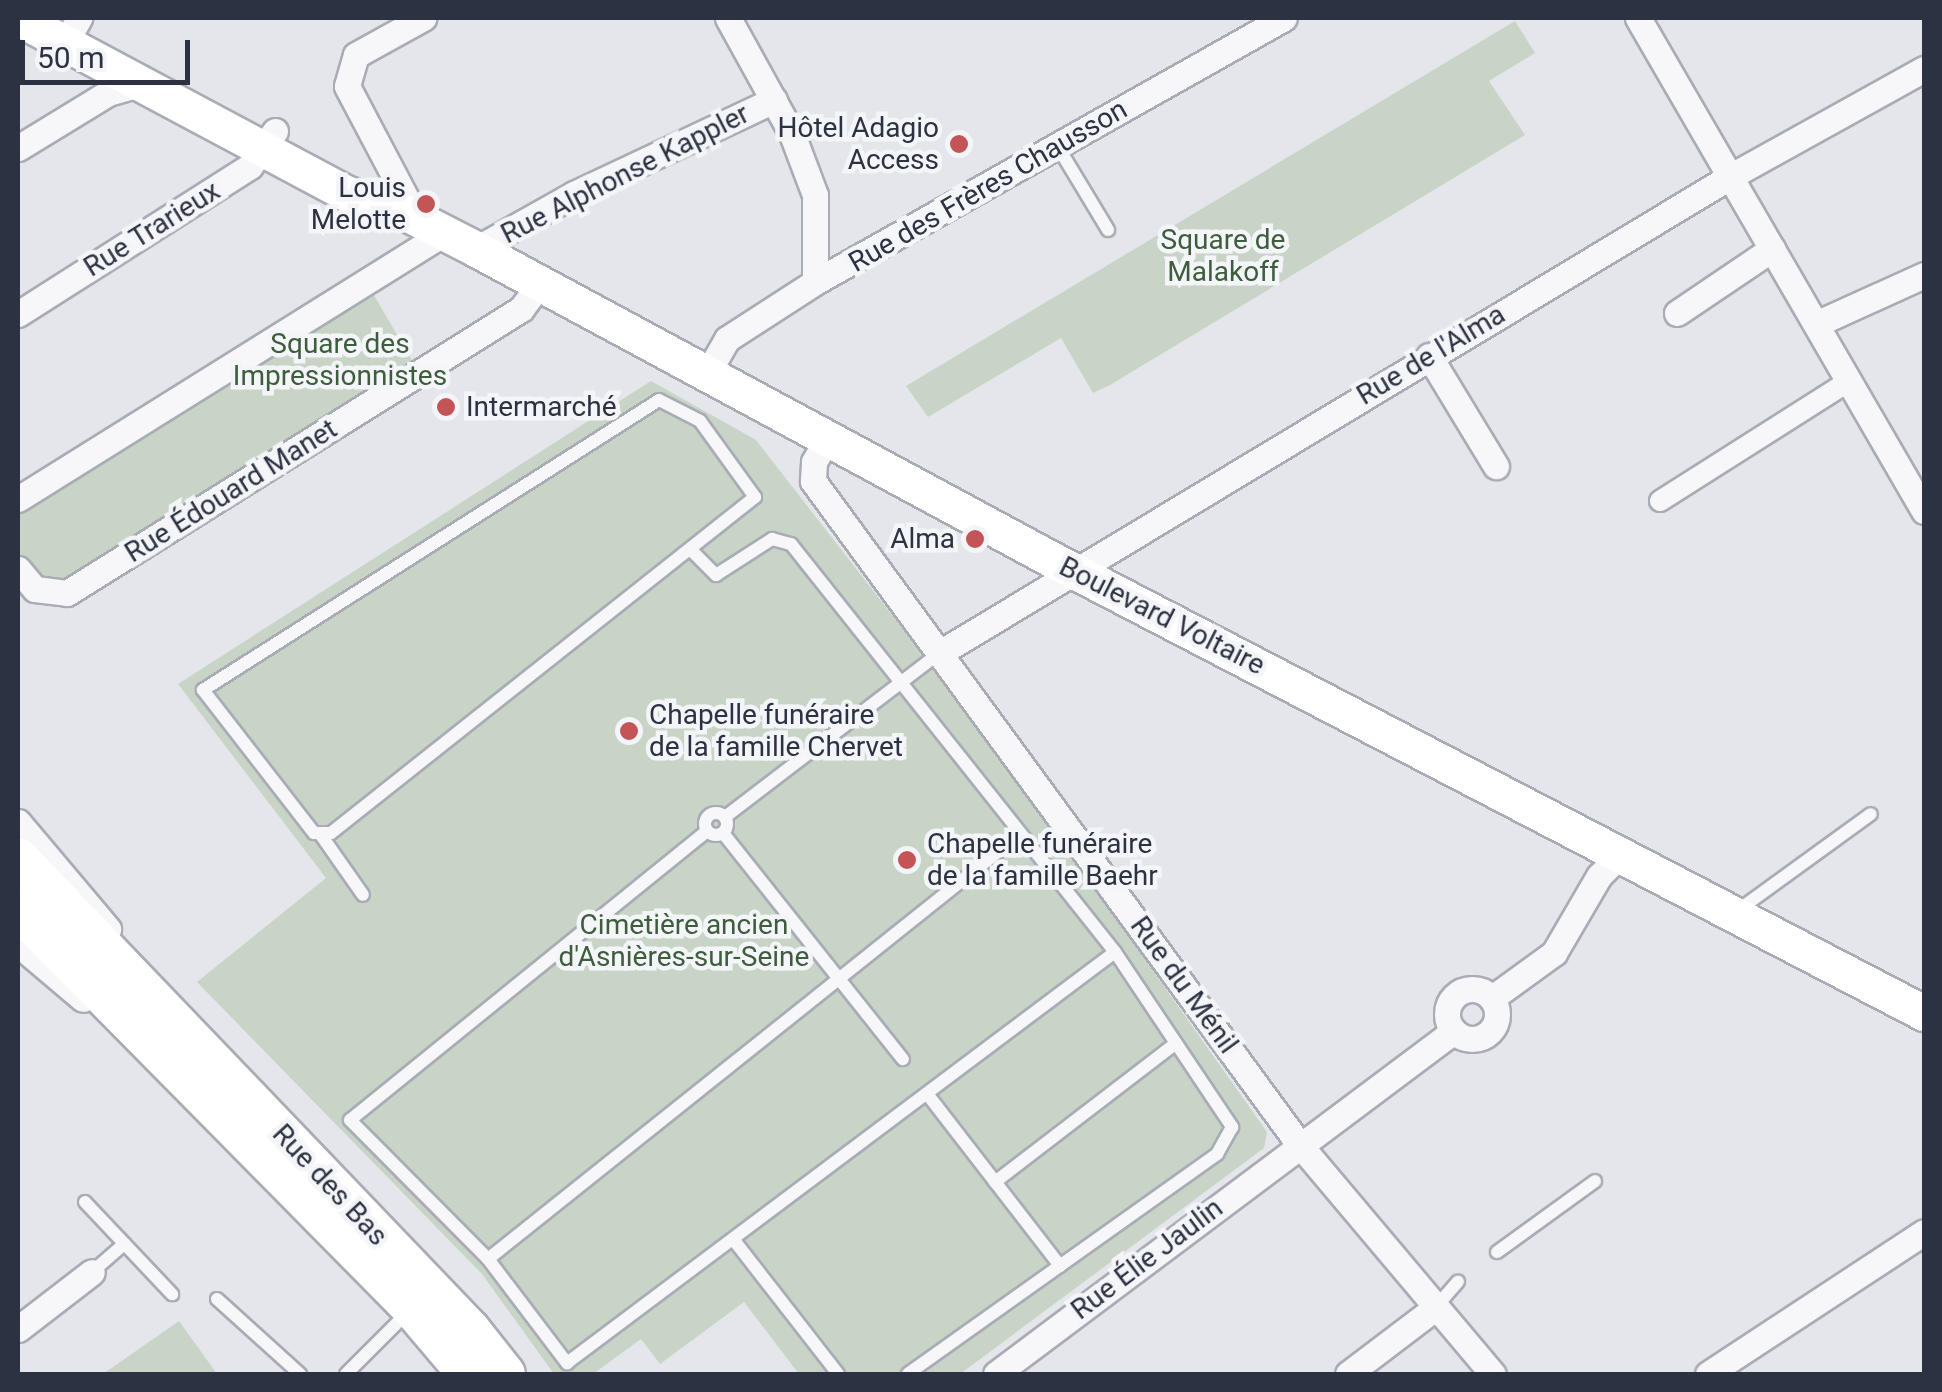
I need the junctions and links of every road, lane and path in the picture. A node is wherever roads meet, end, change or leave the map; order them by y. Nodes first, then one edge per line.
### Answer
1 (18, 18) edge
2 (423, 18) edge
3 (728, 18) edge
4 (1284, 18) edge
5 (1638, 18) edge
6 (67, 21) edge
7 (1924, 68) edge
8 (138, 84) junction
9 (774, 100) junction
10 (269, 140) junction
11 (1058, 146) junction
12 (18, 148) edge
13 (1731, 176) junction
14 (422, 221) junction
15 (1108, 230) dead end
16 (476, 249) junction
17 (1772, 249) junction
18 (1924, 275) edge
19 (815, 282) junction
20 (540, 284) junction
21 (1677, 313) dead end
22 (18, 314) edge
23 (1816, 324) junction
24 (1429, 356) junction
25 (708, 372) junction
26 (1849, 381) junction
27 (830, 435) junction
28 (1496, 466) dead end
29 (18, 498) edge
30 (1660, 500) dead end
31 (1924, 510) edge
32 (690, 549) junction
33 (18, 569) edge
34 (1076, 572) junction
35 (943, 651) junction
36 (898, 679) junction
37 (1871, 814) dead end
38 (725, 818) junction
39 (18, 822) edge
40 (707, 830) junction
41 (723, 833) junction
42 (321, 835) junction
43 (1019, 835) junction
44 (1623, 852) junction
45 (18, 858) edge
46 (363, 895) dead end
47 (18, 909) edge
48 (1736, 912) junction
49 (1115, 952) junction
50 (23, 958) edge
51 (840, 978) junction
52 (1924, 1012) edge
53 (166, 1037) junction
54 (1176, 1043) junction
55 (904, 1059) dead end
56 (928, 1095) junction
57 (1298, 1144) junction
58 (1595, 1180) dead end
59 (995, 1182) junction
60 (85, 1202) dead end
61 (1924, 1232) edge
62 (734, 1239) junction
63 (124, 1244) junction
64 (1497, 1252) dead end
65 (488, 1259) junction
66 (1060, 1266) junction
67 (92, 1272) joint
68 (1458, 1282) dead end
69 (172, 1294) dead end
70 (216, 1299) dead end
71 (412, 1308) junction
72 (1435, 1308) junction
73 (18, 1329) edge
74 (488, 1369) edge
75 (300, 1374) edge
76 (346, 1374) edge
77 (838, 1374) edge
78 (908, 1374) edge
79 (996, 1374) edge
80 (1348, 1374) edge
81 (1493, 1374) edge
82 (1708, 1374) edge

1 - 8 main road, Boulevard Voltaire
2 - 14 street
3 - 9 street
4 - 11 street, Rue des Frères Chausson
5 - 13 street
6 - 10 main road, Boulevard Voltaire
7 - 13 street, Rue de l'Alma
8 - 10 main road, Boulevard Voltaire
8 - 12 street
9 - 16 street, Rue Alphonse Kappler
9 - 19 street
10 - 14 main road, Boulevard Voltaire
10 - 22 street, Rue Trarieux
11 - 15 lane
11 - 19 street, Rue des Frères Chausson
13 - 17 street
13 - 24 street, Rue de l'Alma
14 - 16 main road, Boulevard Voltaire
14 - 29 street
16 - 20 main road, Boulevard Voltaire
17 - 21 street
17 - 23 street
18 - 23 street
19 - 25 street, Rue des Frères Chausson
20 - 25 main road, Boulevard Voltaire
20 - 33 street, Rue Édouard Manet
23 - 26 street
24 - 28 street
24 - 34 street, Rue de l'Alma
25 - 27 main road, Boulevard Voltaire
26 - 30 street
26 - 31 street
27 - 34 main road, Boulevard Voltaire
27 - 35 street, Rue du Ménil
32 - 36 lane
32 - 42 lane
32 - 42 lane
34 - 35 street, Rue de l'Alma
34 - 44 main road, Boulevard Voltaire
35 - 36 lane
35 - 57 street, Rue du Ménil
36 - 38 lane
36 - 43 lane
37 - 48 lane
38 - 40 lane
38 - 41 lane
39 - 53 street, Rue des Bas
40 - 41 lane
40 - 65 lane
41 - 51 lane
42 - 46 lane
43 - 49 lane
43 - 51 lane
44 - 48 main road, Boulevard Voltaire
44 - 57 street, Rue Élie Jaulin
45 - 53 main road, Rue des Bas
47 - 53 main road, Rue des Bas
48 - 52 main road, Boulevard Voltaire
49 - 54 lane
49 - 56 lane
50 - 53 street, Rue des Bas
51 - 55 lane
51 - 65 lane
53 - 71 main road, Rue des Bas
53 - 74 main road, Rue des Bas
54 - 59 lane
54 - 66 lane
56 - 59 lane
56 - 62 lane
57 - 72 street, Rue du Ménil
57 - 79 street, Rue Élie Jaulin
58 - 64 lane
59 - 66 lane
60 - 63 lane
61 - 82 street
62 - 65 lane
62 - 77 lane
63 - 67 lane
63 - 69 lane
66 - 78 lane
67 - 73 street
68 - 72 lane
70 - 75 lane
71 - 74 main road, Rue des Bas
71 - 76 lane
72 - 80 street
72 - 81 street, Rue du Ménil

